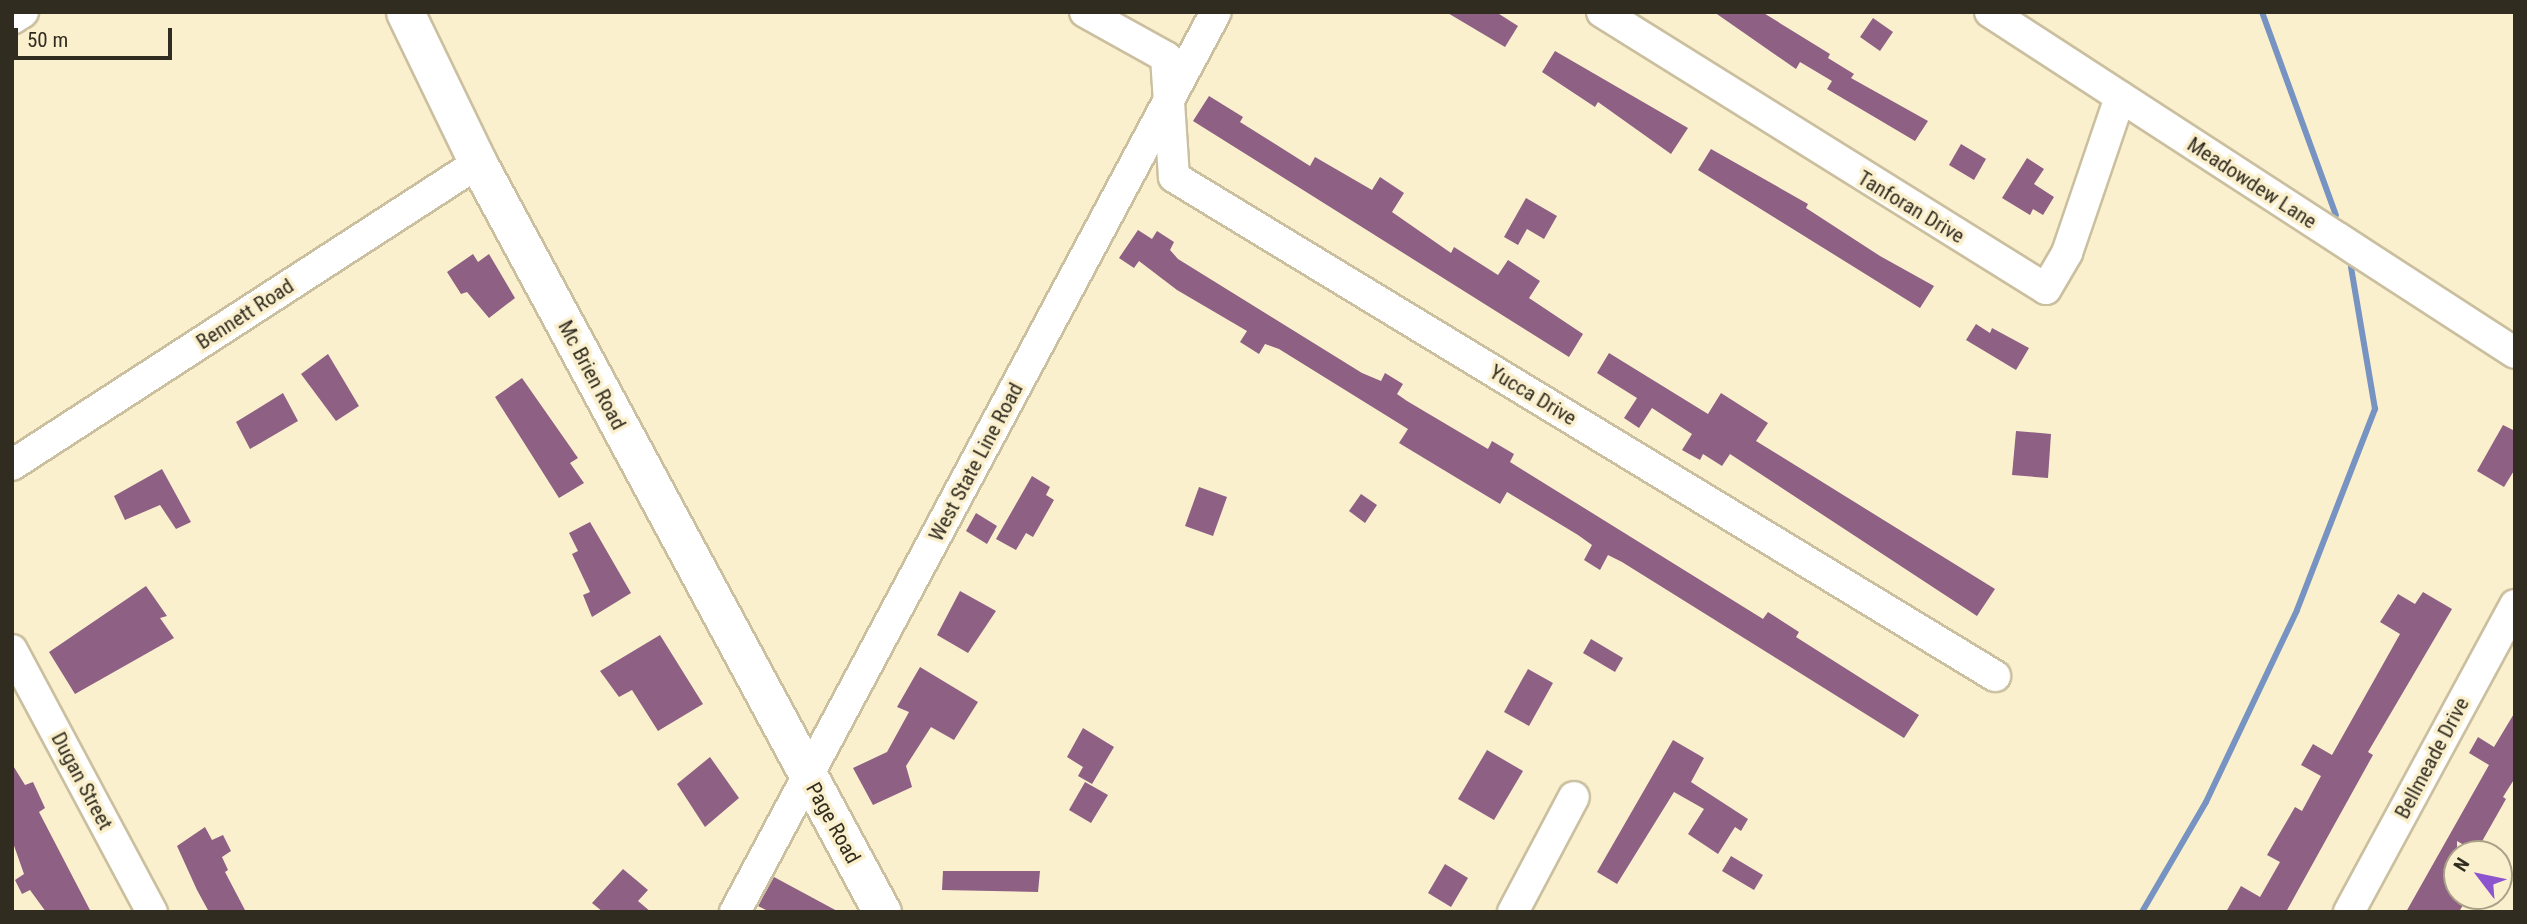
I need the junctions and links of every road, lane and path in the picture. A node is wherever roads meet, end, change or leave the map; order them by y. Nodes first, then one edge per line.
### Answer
1 (23, 12) edge
2 (405, 12) edge
3 (1085, 12) edge
4 (1216, 12) edge
5 (1602, 12) edge
6 (1990, 12) edge
7 (12, 19) edge
8 (2120, 97) junction
9 (1169, 98) junction
10 (478, 163) junction
11 (2515, 353) edge
12 (12, 465) edge
13 (2515, 605) edge
14 (2507, 635) edge
15 (12, 650) edge
16 (1995, 676) dead end
17 (786, 734) joint
18 (807, 775) junction
19 (1574, 797) dead end
20 (152, 912) edge
21 (734, 912) edge
22 (882, 912) edge
23 (1513, 912) edge
24 (2349, 912) edge

1 - 7 street
2 - 10 main road, Mc Brien Road
3 - 9 street, Yucca Drive
4 - 9 street, West State Line Road
5 - 8 street, Tanforan Drive
6 - 8 street, Meadowdew Lane
8 - 11 street, Meadowdew Lane
9 - 16 street, Yucca Drive
9 - 18 street, West State Line Road
10 - 12 street, Bennett Road
10 - 17 main road, Mc Brien Road
13 - 14 street, Bellmeade Drive
14 - 24 street, Bellmeade Drive
15 - 20 street, Dugan Street
17 - 18 main road, Page Road
18 - 21 street, West State Line Road
18 - 22 main road, Page Road
19 - 23 street

